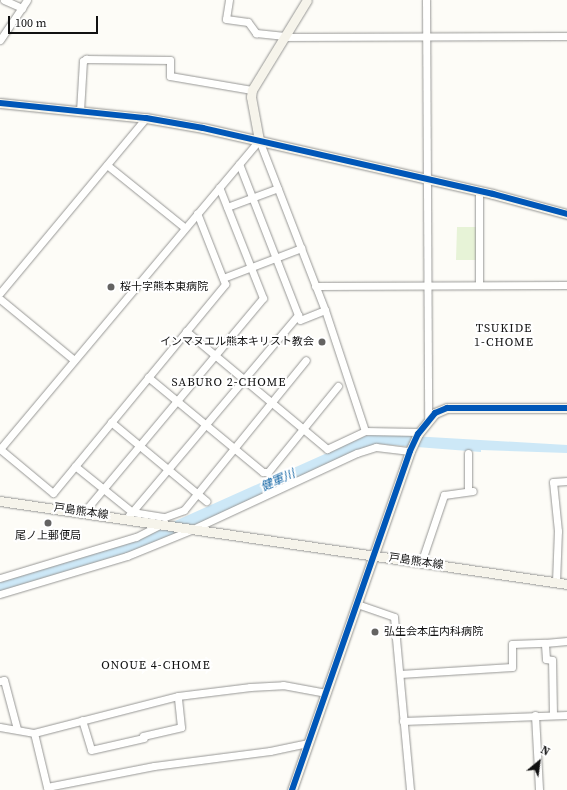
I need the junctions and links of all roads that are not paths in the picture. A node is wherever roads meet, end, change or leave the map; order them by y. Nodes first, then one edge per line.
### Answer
1 (4, 0) edge
2 (27, 0) edge
3 (228, 0) edge
4 (307, 0) edge
5 (426, 0) edge
6 (22, 8) junction
7 (567, 36) edge
8 (285, 37) junction
9 (426, 37) junction
10 (0, 40) edge
11 (252, 90) junction
12 (0, 103) edge
13 (80, 111) junction
14 (146, 118) junction
15 (259, 140) junction
16 (239, 164) junction
17 (107, 165) junction
18 (428, 179) junction
19 (219, 187) junction
20 (278, 188) junction
21 (479, 191) junction
22 (252, 198) junction
23 (227, 207) junction
24 (197, 213) junction
25 (567, 214) edge
26 (185, 228) junction
27 (301, 248) junction
28 (276, 258) junction
29 (250, 268) junction
30 (224, 278) junction
31 (428, 285) junction
32 (479, 285) junction
33 (567, 285) edge
34 (315, 286) junction
35 (0, 293) edge
36 (0, 299) edge
37 (325, 310) junction
38 (298, 315) junction
39 (186, 331) junction
40 (214, 355) junction
41 (74, 360) junction
42 (306, 360) dead end
43 (148, 377) junction
44 (243, 379) junction
45 (338, 386) dead end
46 (177, 400) junction
47 (270, 402) junction
48 (567, 408) edge
49 (428, 421) junction
50 (111, 422) junction
51 (205, 424) junction
52 (303, 429) junction
53 (365, 431) junction
54 (419, 433) junction
55 (139, 445) junction
56 (233, 447) junction
57 (0, 449) edge
58 (410, 450) junction
59 (468, 453) dead end
60 (75, 466) junction
61 (168, 469) junction
62 (567, 481) edge
63 (103, 489) junction
64 (197, 493) junction
65 (0, 501) edge
66 (206, 501) dead end
67 (84, 512) junction
68 (129, 515) junction
69 (161, 524) junction
70 (193, 529) junction
71 (374, 556) junction
72 (421, 563) junction
73 (0, 578) edge
74 (556, 582) junction
75 (567, 584) edge
76 (0, 594) edge
77 (357, 604) junction
78 (567, 642) edge
79 (545, 643) junction
80 (400, 674) junction
81 (0, 682) edge
82 (326, 693) junction
83 (178, 696) junction
84 (535, 715) junction
85 (553, 715) junction
86 (567, 715) edge
87 (82, 720) junction
88 (403, 721) junction
89 (0, 727) edge
90 (17, 729) junction
91 (34, 733) junction
92 (308, 743) junction
93 (292, 790) edge
94 (410, 790) edge
95 (539, 790) edge

1 - 6 street
2 - 6 street
3 - 8 street
4 - 8 street
5 - 9 street
6 - 10 street
7 - 9 street
8 - 9 street
8 - 11 street
9 - 18 street
11 - 13 street
11 - 15 street
12 - 13 street
13 - 14 street
14 - 15 street
14 - 17 street
15 - 16 street
15 - 18 street
15 - 20 street
16 - 19 street
16 - 22 street
17 - 26 street
17 - 35 street
18 - 21 street
18 - 31 street
19 - 23 street
19 - 24 street
20 - 22 street
20 - 27 street
21 - 25 street
21 - 32 street
22 - 23 street
22 - 28 street
23 - 29 street
24 - 26 street
24 - 30 street
26 - 41 street
27 - 28 street
27 - 34 street
28 - 29 street
28 - 38 street
29 - 30 street
29 - 40 street
30 - 39 street
31 - 32 street
31 - 34 street
31 - 49 street
32 - 33 street
34 - 37 street
36 - 41 street
37 - 38 street
37 - 53 street
38 - 44 street
39 - 40 street
39 - 43 street
40 - 44 street
40 - 46 street
41 - 57 street
42 - 47 street
43 - 46 street
43 - 50 street
44 - 47 street
44 - 51 street
45 - 52 street
46 - 51 street
46 - 55 street
47 - 52 street
47 - 56 street
48 - 49 street
49 - 54 street
50 - 55 street
50 - 60 street
51 - 56 street
51 - 61 street
52 - 53 street
52 - 56 street
53 - 54 street
54 - 58 street
55 - 61 street
55 - 63 street
56 - 64 street
57 - 60 street
58 - 70 street
58 - 71 street
59 - 72 street
60 - 63 street
61 - 64 street
61 - 68 street
62 - 74 street
63 - 67 street
63 - 68 street
64 - 66 street
64 - 68 street
65 - 67 street, 戸島熊本線
67 - 68 street, 戸島熊本線
68 - 69 street, 戸島熊本線
69 - 70 street, 戸島熊本線
69 - 73 street
70 - 71 street, 戸島熊本線
70 - 76 street
71 - 72 street, 戸島熊本線
71 - 77 street
72 - 74 street, 戸島熊本線
74 - 75 street, 戸島熊本線
77 - 80 street
77 - 82 street
78 - 79 street
79 - 80 street
79 - 85 street
80 - 88 street
81 - 90 street
82 - 83 street
82 - 92 street
83 - 87 street
83 - 87 street
84 - 85 street
84 - 88 street
84 - 95 street
85 - 86 street
87 - 91 street
88 - 94 street
89 - 90 street
90 - 91 street
91 - 92 street
92 - 93 street

